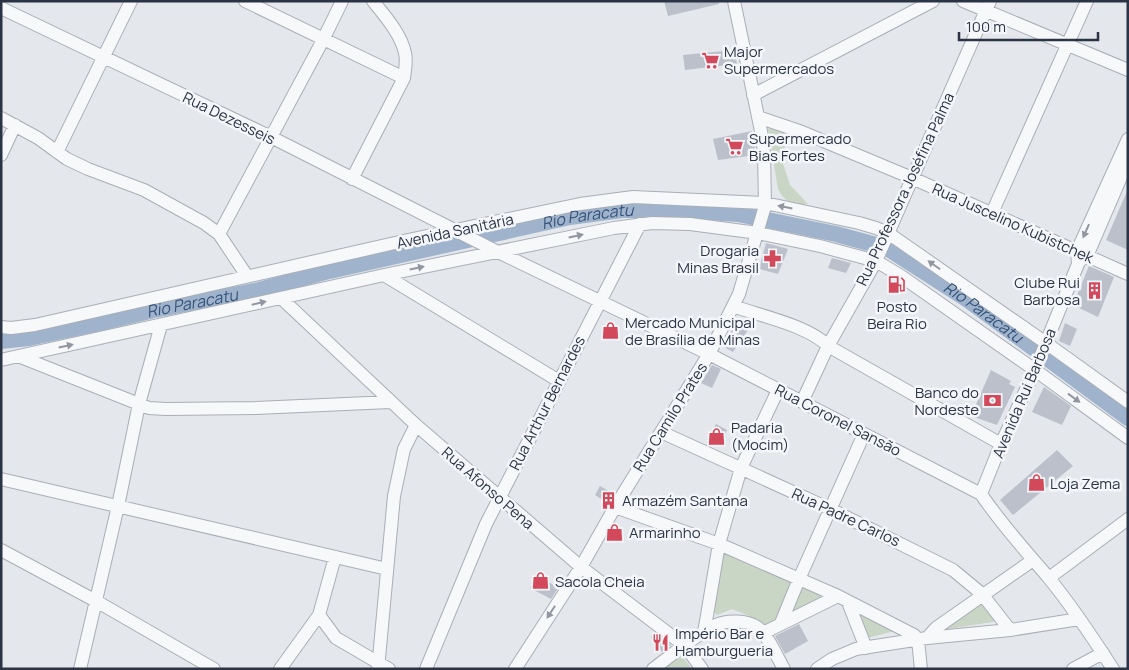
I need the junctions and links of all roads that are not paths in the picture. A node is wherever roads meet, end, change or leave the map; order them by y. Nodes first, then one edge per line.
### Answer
1 (131, 1) edge
2 (245, 1) edge
3 (342, 1) edge
4 (373, 1) edge
5 (734, 1) edge
6 (963, 1) edge
7 (1087, 1) edge
8 (925, 3) edge
9 (988, 6) edge
10 (1, 8) edge
11 (323, 40) junction
12 (1068, 45) junction
13 (104, 58) junction
14 (1128, 70) edge
15 (404, 78) junction
16 (753, 96) junction
17 (758, 116) junction
18 (1, 118) edge
19 (15, 125) junction
20 (271, 138) junction
21 (1128, 139) edge
22 (57, 152) junction
23 (1, 155) edge
24 (1128, 161) edge
25 (912, 178) junction
26 (352, 179) junction
27 (765, 204) junction
28 (992, 213) junction
29 (640, 224) junction
30 (759, 230) junction
31 (456, 231) junction
32 (219, 234) junction
33 (887, 235) junction
34 (498, 252) junction
35 (1081, 257) junction
36 (878, 258) junction
37 (1128, 274) edge
38 (384, 275) junction
39 (247, 276) junction
40 (281, 298) junction
41 (599, 302) junction
42 (733, 306) junction
43 (160, 325) junction
44 (1, 326) edge
45 (828, 346) junction
46 (709, 354) junction
47 (1041, 355) junction
48 (18, 356) junction
49 (1, 360) edge
50 (559, 381) junction
51 (778, 390) junction
52 (390, 402) junction
53 (802, 402) junction
54 (1128, 402) edge
55 (139, 404) junction
56 (416, 425) junction
57 (661, 432) junction
58 (864, 434) junction
59 (1128, 438) edge
60 (1001, 444) junction
61 (741, 468) junction
62 (1, 479) edge
63 (981, 494) junction
64 (500, 498) junction
65 (118, 506) junction
66 (615, 507) junction
67 (830, 509) junction
68 (1128, 519) edge
69 (719, 544) junction
70 (1, 550) edge
71 (336, 557) junction
72 (1033, 560) junction
73 (581, 567) junction
74 (387, 569) junction
75 (1049, 578) junction
76 (799, 579) junction
77 (982, 594) junction
78 (843, 599) junction
79 (96, 601) junction
80 (319, 615) junction
81 (1080, 619) junction
82 (781, 623) junction
83 (1010, 630) junction
84 (704, 633) junction
85 (763, 633) junction
86 (922, 639) junction
87 (685, 646) junction
88 (866, 648) junction
89 (1103, 653) junction
90 (778, 666) edge
91 (382, 667) edge
92 (80, 669) edge
93 (214, 669) edge
94 (280, 669) edge
95 (426, 669) edge
96 (515, 669) edge
97 (653, 669) edge
98 (702, 669) edge
99 (817, 669) edge
100 (921, 669) edge
101 (1073, 669) edge
102 (1113, 669) edge

1 - 13 street
2 - 11 street
3 - 11 street
4 - 15 street
5 - 16 street, Rua Camilo Prates
6 - 9 street
7 - 12 street
8 - 16 street
9 - 12 street
9 - 25 street, Rua Professora Joséfina Palma
10 - 13 street, Rua Dezesseis
11 - 15 street
11 - 20 street
12 - 14 street
12 - 28 street
13 - 20 street, Rua Dezesseis
13 - 22 street
15 - 26 street
16 - 17 street, Rua Camilo Prates
17 - 25 street, Rua Juscelino Kubistchek
17 - 27 street, Rua Camilo Prates
18 - 19 street
19 - 22 street
19 - 23 street
20 - 26 street, Rua Dezesseis
20 - 32 street
21 -> 35 street, Avenida Rui Barbosa
22 - 32 street
24 - 35 street, Avenida Rui Barbosa
25 - 28 street, Rua Juscelino Kubistchek
25 - 33 street, Rua Professora Joséfina Palma
26 - 31 street, Rua Dezesseis
27 - 30 street, Rua Camilo Prates
27 - 31 street, Avenida Sanitária
33 -> 27 street, Avenida Sanitária
28 - 35 street, Rua Juscelino Kubistchek
29 - 30 street, Avenida Sanitária
34 -> 29 street, Avenida Sanitária
29 - 41 street, Rua Arthur Bernardes
30 - 36 street, Avenida Sanitária
30 - 42 street, Rua Camilo Prates
31 - 34 street, Rua Dezesseis
31 - 39 street, Avenida Sanitária
32 - 39 street
33 - 36 street, Rua Professora Joséfina Palma
47 -> 33 street, Avenida Sanitária
38 -> 34 street, Avenida Sanitária
34 - 41 street, Rua Coronel Sansão
35 - 37 street, Rua Juscelino Kubistchek
35 - 47 street, Avenida Rui Barbosa
36 - 45 street, Rua Professora Joséfina Palma
36 - 47 street, Avenida Sanitária
38 - 40 street, Avenida Sanitária
38 - 50 street
39 - 44 street, Avenida Sanitária
43 -> 40 street, Avenida Sanitária
40 - 52 street, Rua Afonso Pena
41 - 46 street, Rua Coronel Sansão
41 - 50 street, Rua Arthur Bernardes
42 - 45 street
42 - 46 street, Rua Camilo Prates
48 -> 43 street, Avenida Sanitária
43 - 55 street
45 - 53 street, Rua Professora Joséfina Palma
45 - 60 street
46 - 51 street, Rua Coronel Sansão
46 - 57 street, Rua Camilo Prates
47 - 54 street, Avenida Sanitária
47 -> 59 street, Avenida Sanitária
47 - 60 street, Avenida Rui Barbosa
48 - 49 street, Avenida Sanitária
48 - 55 street
50 - 64 street, Rua Arthur Bernardes
51 - 53 street, Rua Coronel Sansão
51 - 61 street
52 - 55 street
52 - 56 street, Rua Afonso Pena
53 - 58 street, Rua Coronel Sansão
55 - 65 street
56 - 64 street, Rua Afonso Pena
56 - 74 street
57 - 61 street, Rua Padre Carlos
57 - 66 street, Rua Camilo Prates
58 - 63 street, Rua Coronel Sansão
58 - 67 street
60 - 63 street, Avenida Rui Barbosa
61 - 67 street, Rua Padre Carlos
61 - 69 street
62 - 65 street
63 - 72 street, Rua Coronel Sansão
64 - 73 street, Rua Afonso Pena
64 - 95 street, Rua Arthur Bernardes
65 - 71 street
65 - 79 street
66 - 69 street
66 - 73 street, Rua Camilo Prates
67 - 76 street
67 - 77 street, Rua Padre Carlos
68 - 75 street
69 - 76 street
69 - 84 street
70 - 79 street
71 - 74 street
71 - 80 street
72 - 75 street, Rua Coronel Sansão
72 - 77 street
73 - 87 street, Rua Afonso Pena
73 -> 96 street, Rua Camilo Prates
74 - 91 street
75 - 81 street, Rua Coronel Sansão
76 - 78 street
76 - 82 street
77 - 83 street, Rua Padre Carlos
77 - 86 street
78 - 82 street
78 - 86 street
78 - 88 street
79 - 92 street
79 - 93 street
80 - 91 street
80 - 94 street
81 - 83 street
81 - 89 street, Rua Coronel Sansão
82 - 85 street
83 - 86 street
84 - 85 street
84 - 87 street
85 - 90 street
86 - 88 street
86 - 100 street
87 - 97 street
87 - 98 street, Rua Afonso Pena
88 - 99 street
89 - 101 street
89 - 102 street, Rua Coronel Sansão

